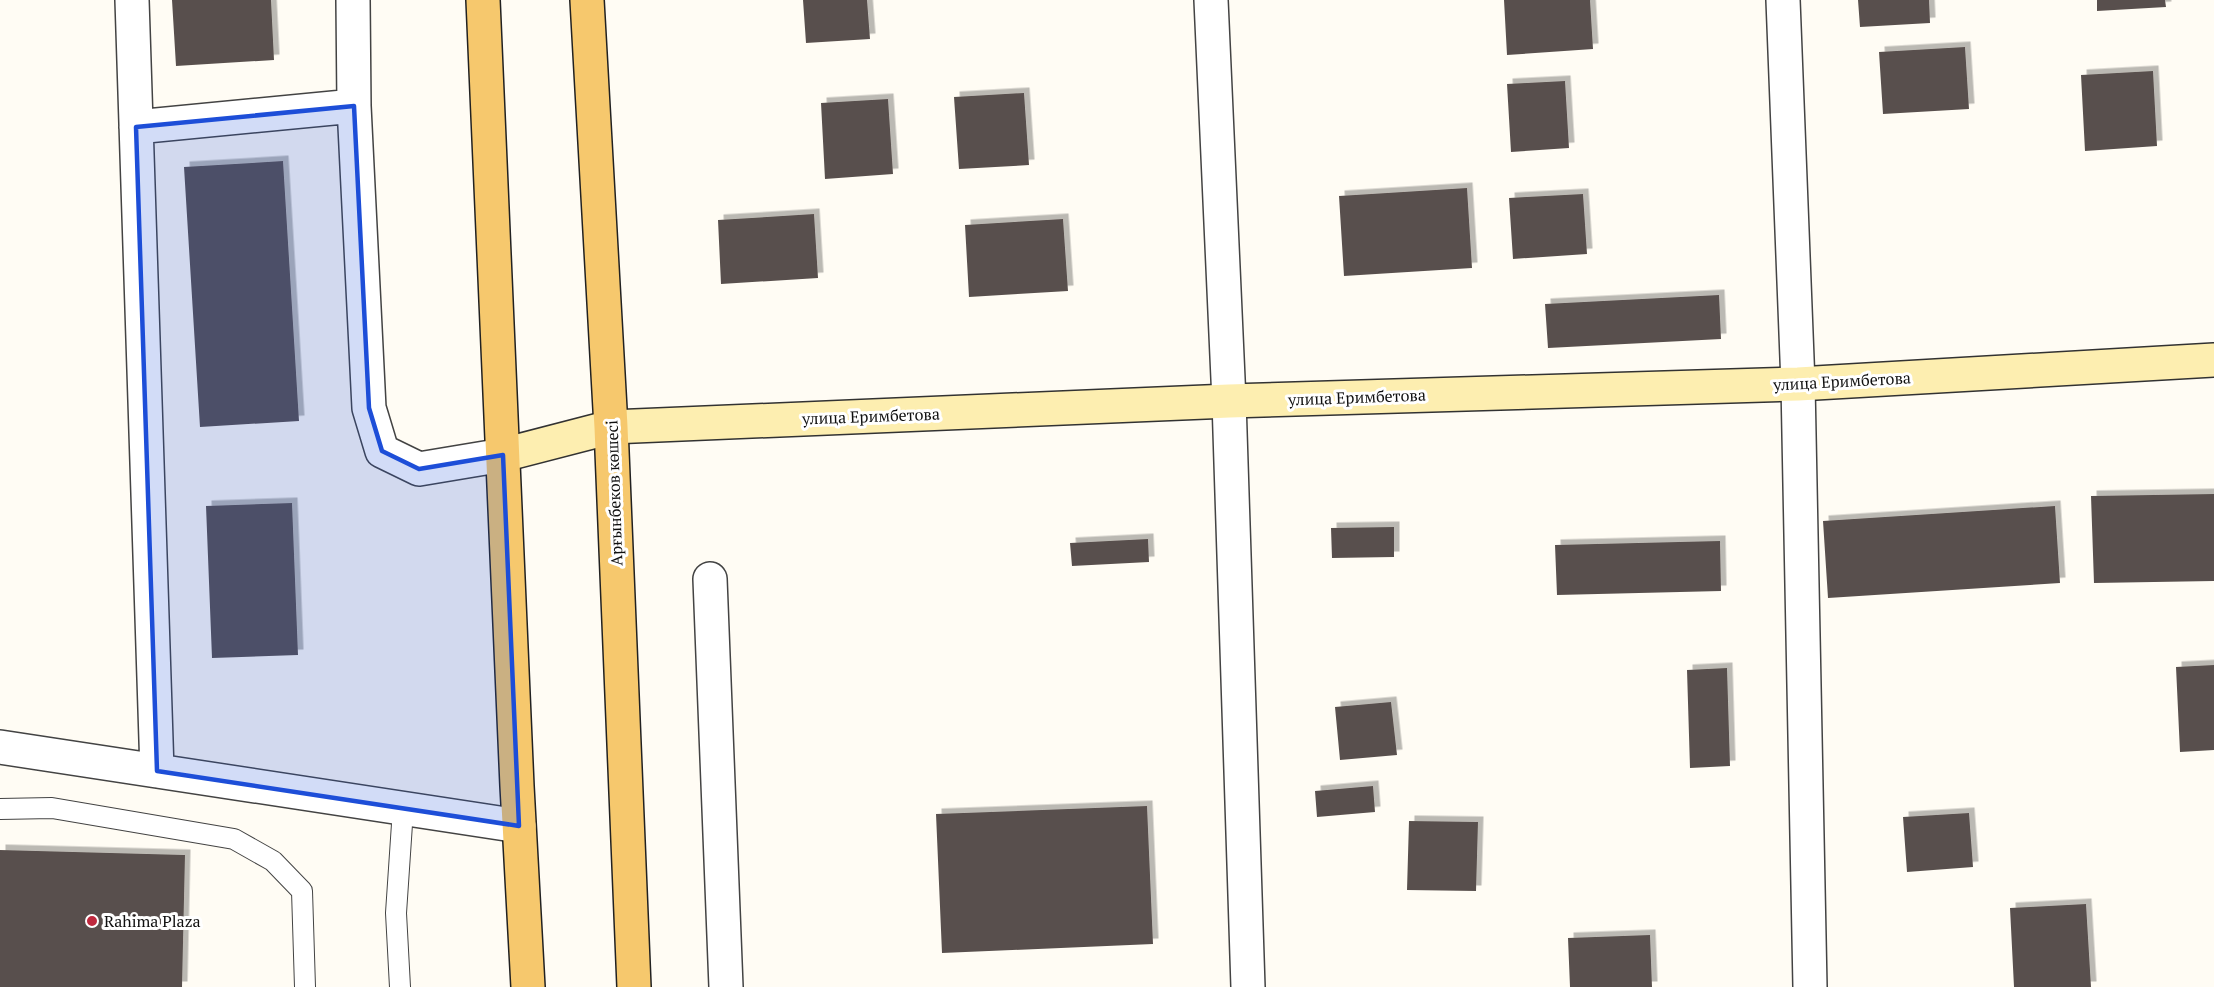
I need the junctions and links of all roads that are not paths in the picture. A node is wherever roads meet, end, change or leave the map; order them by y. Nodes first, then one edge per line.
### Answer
1 (132, 0) edge
2 (353, 0) edge
3 (483, 0) edge
4 (587, 0) edge
5 (1211, 0) edge
6 (1783, 0) edge
7 (354, 106) junction
8 (136, 127) junction
9 (2214, 360) edge
10 (1798, 384) junction
11 (1229, 400) junction
12 (611, 427) junction
13 (503, 455) junction
14 (710, 579) dead end
15 (0, 747) edge
16 (157, 771) junction
17 (404, 808) junction
18 (0, 809) edge
19 (519, 826) junction
20 (305, 987) edge
21 (400, 987) edge
22 (528, 987) edge
23 (634, 987) edge
24 (726, 987) edge
25 (1248, 987) edge
26 (1810, 987) edge

1 - 8 street
2 - 7 street
3 - 13 main road
4 - 12 main road, Арғынбеков көшесі
5 - 11 street
6 - 10 street
7 - 8 street
7 - 13 street
8 - 16 street
9 - 10 main road, улица Еримбетова
10 - 11 main road, улица Еримбетова
10 - 26 street
11 - 12 main road, улица Еримбетова
11 - 25 street
12 - 13 main road, улица Еримбетова
12 - 23 main road, Арғынбеков көшесі
13 - 19 main road
14 - 24 street
15 - 16 street
16 - 17 street
17 - 19 street
17 - 21 lane
18 - 20 lane
19 - 22 main road

